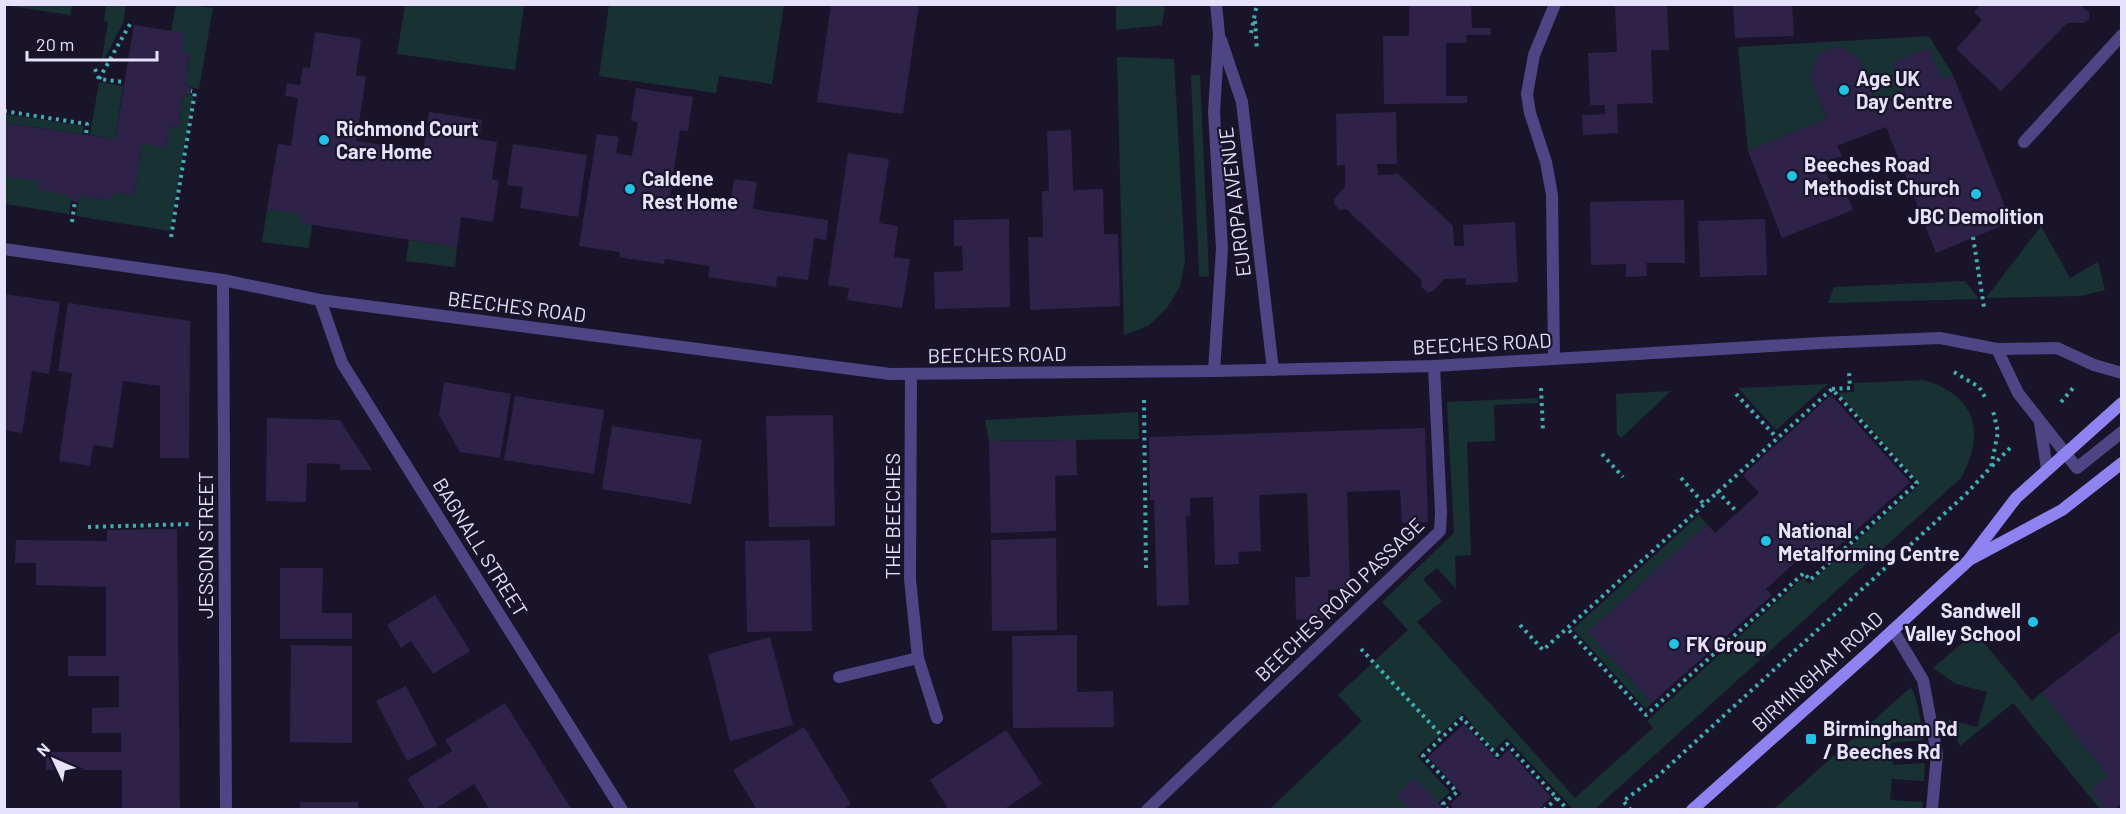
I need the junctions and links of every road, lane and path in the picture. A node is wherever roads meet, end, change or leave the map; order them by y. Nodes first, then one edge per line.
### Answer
1 (1216, 4) edge
2 (1257, 4) edge
3 (1555, 4) edge
4 (1255, 18) dead end
5 (130, 24) dead end
6 (1219, 34) junction
7 (2121, 35) edge
8 (94, 69) dead end
9 (99, 78) junction
10 (124, 82) dead end
11 (191, 91) dead end
12 (4, 111) edge
13 (86, 135) dead end
14 (2024, 142) dead end
15 (75, 201) dead end
16 (72, 222) dead end
17 (171, 237) dead end
18 (1974, 237) dead end
19 (4, 249) edge
20 (223, 279) junction
21 (320, 300) junction
22 (1984, 307) dead end
23 (1997, 349) junction
24 (1554, 359) junction
25 (1434, 366) junction
26 (1947, 368) dead end
27 (1849, 369) dead end
28 (1273, 370) junction
29 (1214, 371) junction
30 (2121, 373) edge
31 (911, 374) junction
32 (2080, 380) dead end
33 (1541, 384) dead end
34 (1832, 388) junction
35 (1736, 394) dead end
36 (1144, 400) dead end
37 (1988, 402) dead end
38 (2121, 403) edge
39 (1992, 409) dead end
40 (2054, 409) dead end
41 (2116, 412) edge
42 (2040, 420) junction
43 (1543, 430) dead end
44 (2121, 432) edge
45 (1777, 438) junction
46 (2013, 445) dead end
47 (2065, 453) junction
48 (1602, 454) dead end
49 (2121, 463) edge
50 (1991, 467) junction
51 (2047, 469) junction
52 (1623, 477) dead end
53 (1681, 478) dead end
54 (1717, 491) junction
55 (1704, 504) junction
56 (1737, 512) dead end
57 (193, 524) dead end
58 (88, 527) dead end
59 (1968, 561) junction
60 (1146, 570) dead end
61 (1520, 625) dead end
62 (1567, 628) junction
63 (1893, 630) junction
64 (1361, 649) dead end
65 (918, 658) junction
66 (839, 677) dead end
67 (937, 718) dead end
68 (1443, 737) junction
69 (1557, 798) junction
70 (226, 810) edge
71 (622, 810) edge
72 (1147, 810) edge
73 (1448, 810) edge
74 (1544, 810) edge
75 (1568, 810) edge
76 (1631, 810) edge
77 (1692, 810) edge
78 (1932, 810) edge

1 - 6 street, EUROPA AVENUE
2 - 4 path
3 - 24 street
5 - 9 path
6 - 28 street, EUROPA AVENUE
6 - 29 street, EUROPA AVENUE
7 - 14 street
8 - 9 path
9 - 10 path
11 - 17 path
12 - 13 path
15 - 16 path
18 - 22 path
19 - 20 street, BEECHES ROAD
20 - 21 street, BEECHES ROAD
20 - 70 street, JESSON STREET
21 - 31 street, BEECHES ROAD
21 - 71 street, BAGNALL STREET
23 - 24 street, BEECHES ROAD
23 - 30 street, BEECHES ROAD
23 - 42 street
24 - 25 street, BEECHES ROAD
25 - 28 street, BEECHES ROAD
25 - 72 street, BEECHES ROAD PASSAGE
26 - 37 path
27 - 34 path
28 - 29 street, BEECHES ROAD
29 - 31 street, BEECHES ROAD
31 - 65 street, THE BEECHES
32 - 40 path
33 - 43 path
34 - 45 path
34 - 62 path
35 - 45 path
36 - 60 path
38 - 41 street, BIRMINGHAM ROAD
39 - 50 path
41 - 47 street, BIRMINGHAM ROAD
42 - 47 street
42 - 51 street
44 - 47 street
45 - 54 path
46 - 50 path
47 - 51 street, BIRMINGHAM ROAD
48 - 52 path
49 - 59 street, BIRMINGHAM ROAD
50 - 76 path
51 - 59 street, BIRMINGHAM ROAD
53 - 55 path
54 - 55 path
54 - 56 path
55 - 62 path
57 - 58 path
59 - 63 street, BIRMINGHAM ROAD
61 - 62 path
63 - 77 street, BIRMINGHAM ROAD
63 - 78 street
64 - 68 path
65 - 66 street
65 - 67 street, THE BEECHES
68 - 69 path
68 - 73 path
69 - 74 path
69 - 75 path

